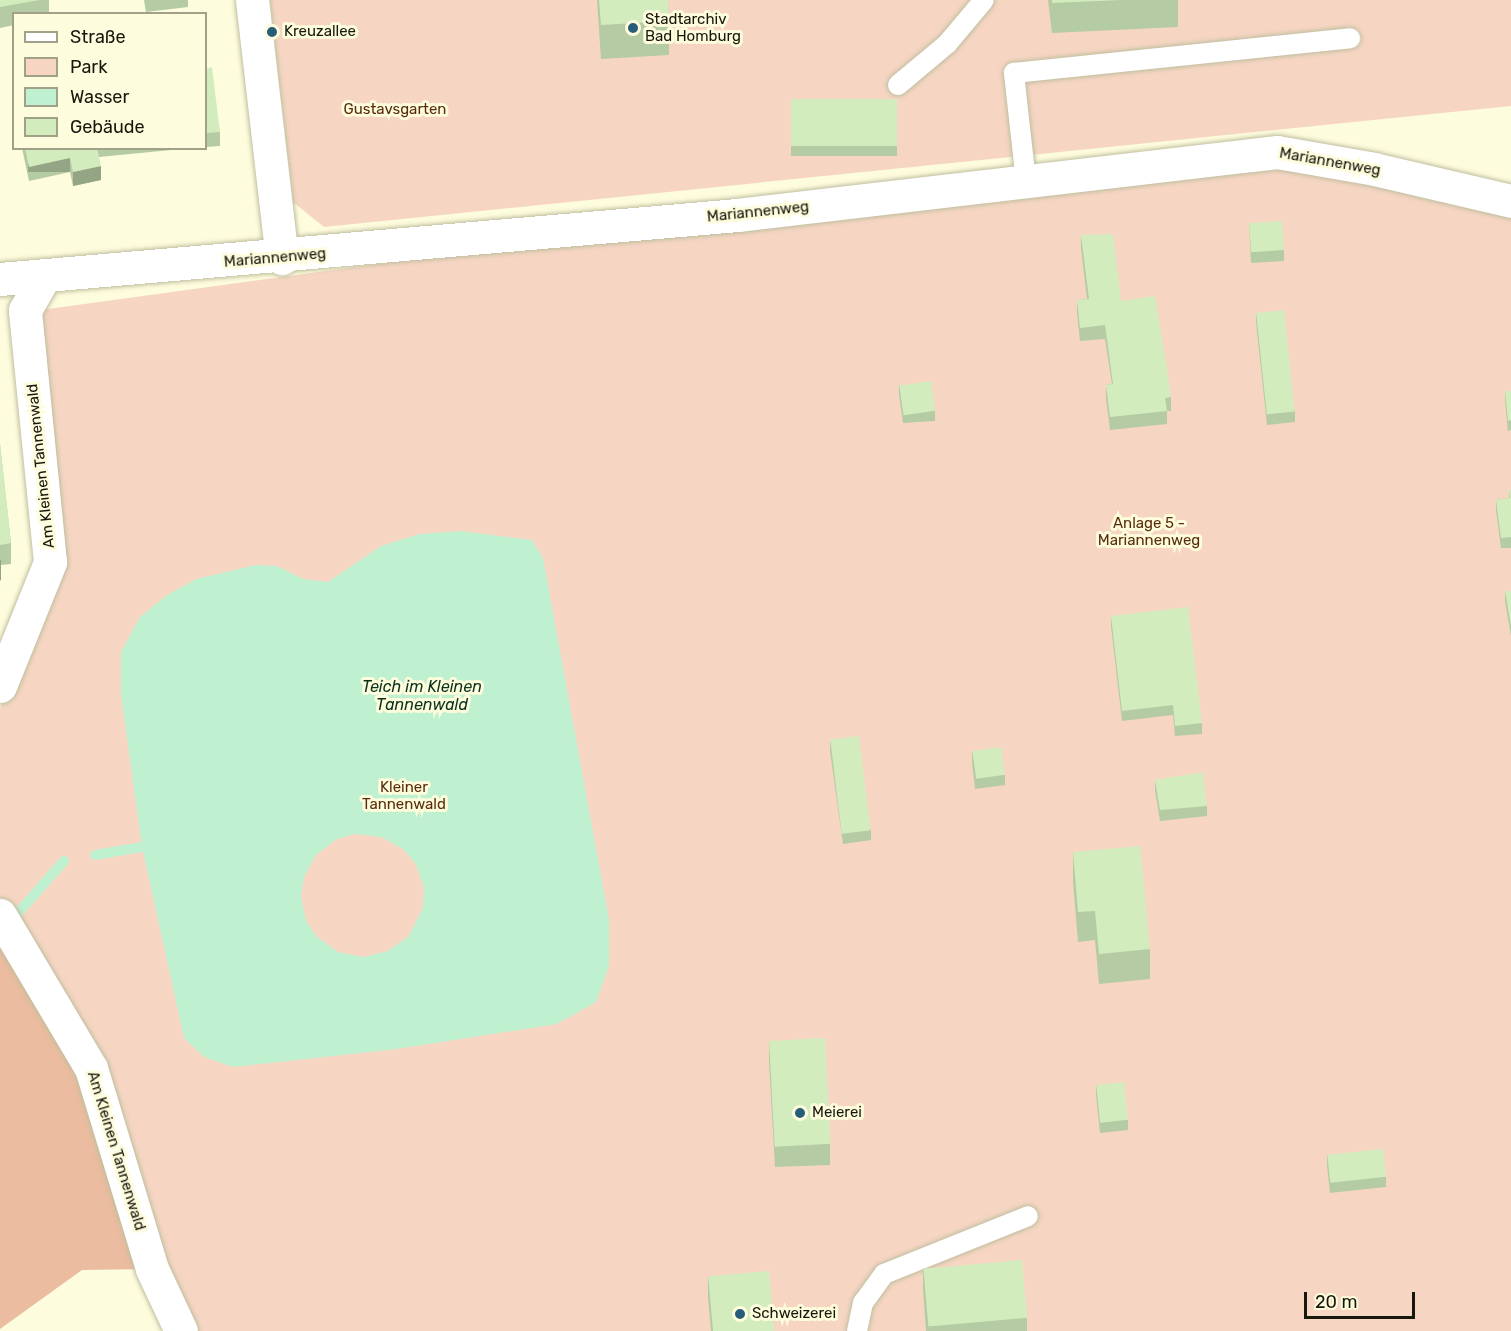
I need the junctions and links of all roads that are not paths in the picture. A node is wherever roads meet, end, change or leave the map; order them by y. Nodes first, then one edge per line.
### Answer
1 (252, 0) edge
2 (984, 0) edge
3 (1350, 38) dead end
4 (898, 85) dead end
5 (1026, 182) junction
6 (1511, 201) edge
7 (282, 258) junction
8 (44, 277) junction
9 (0, 279) edge
10 (0, 686) edge
11 (0, 915) edge
12 (1028, 1216) dead end
13 (181, 1331) edge
14 (857, 1331) edge

1 - 7 street
2 - 4 lane
3 - 5 lane
5 - 6 street, Mariannenweg
5 - 7 street, Mariannenweg
7 - 8 street, Mariannenweg
8 - 9 street, Mariannenweg
8 - 10 street, Am Kleinen Tannenwald
11 - 13 street, Am Kleinen Tannenwald
12 - 14 lane

